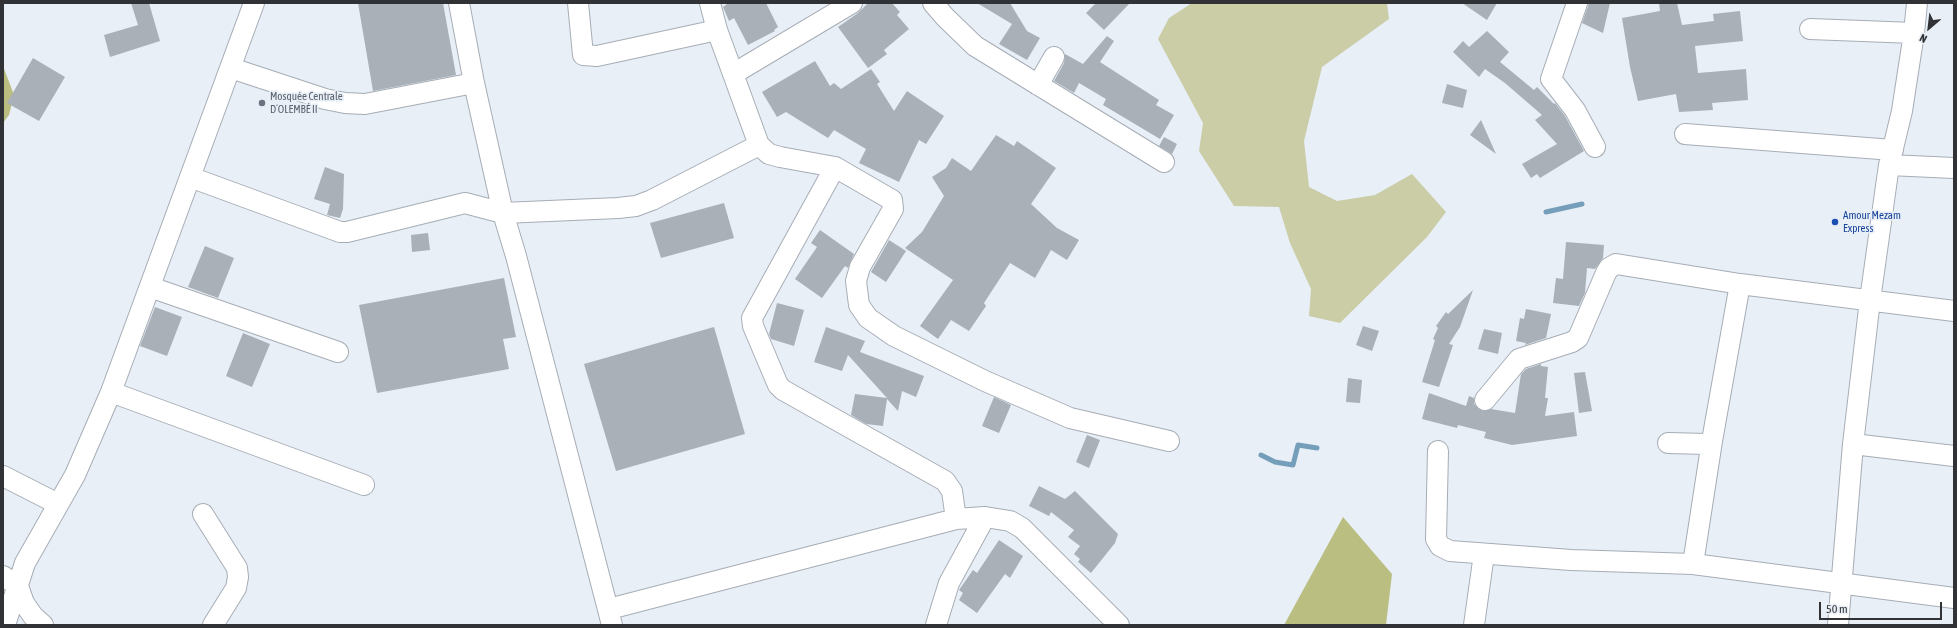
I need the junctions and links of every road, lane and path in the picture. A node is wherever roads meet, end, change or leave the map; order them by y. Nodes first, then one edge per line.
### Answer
1 (254, 3) edge
2 (459, 3) edge
3 (578, 3) edge
4 (710, 3) edge
5 (852, 3) edge
6 (933, 3) edge
7 (1577, 3) edge
8 (1917, 3) edge
9 (1810, 29) dead end
10 (717, 30) junction
11 (1914, 33) junction
12 (1054, 57) dead end
13 (231, 68) junction
14 (733, 74) junction
15 (474, 83) junction
16 (1038, 85) junction
17 (1685, 134) dead end
18 (759, 145) junction
19 (1595, 147) dead end
20 (1891, 158) junction
21 (1164, 162) dead end
22 (835, 167) junction
23 (1954, 168) edge
24 (190, 177) junction
25 (503, 213) junction
26 (1740, 284) junction
27 (150, 287) junction
28 (1870, 300) junction
29 (1954, 311) edge
30 (338, 352) dead end
31 (111, 392) junction
32 (1485, 400) dead end
33 (1169, 441) dead end
34 (1712, 441) junction
35 (1668, 443) dead end
36 (1853, 444) junction
37 (1438, 451) dead end
38 (1954, 456) edge
39 (3, 476) edge
40 (364, 485) dead end
41 (58, 504) junction
42 (203, 514) dead end
43 (985, 517) junction
44 (956, 519) junction
45 (1484, 554) junction
46 (1693, 564) junction
47 (11, 581) edge
48 (1841, 584) junction
49 (1954, 598) edge
50 (610, 617) edge
51 (5, 625) edge
52 (44, 625) edge
53 (213, 625) edge
54 (936, 625) edge
55 (1119, 625) edge
56 (1474, 625) edge
57 (1838, 625) edge

1 - 13 street
2 - 15 street
3 - 10 street
4 - 10 street
5 - 14 street
6 - 16 street
7 - 19 street
8 - 11 street
9 - 11 street
10 - 14 street
11 - 20 street
12 - 16 street
13 - 15 street
13 - 24 street
14 - 18 street
15 - 25 street
16 - 21 street
17 - 20 street
18 - 22 street
18 - 25 street
20 - 23 street
20 - 28 street
22 - 33 street
22 - 44 street
24 - 25 street
24 - 27 street
25 - 50 street
26 - 28 street
26 - 32 street
26 - 34 street
27 - 30 street
27 - 31 street
28 - 29 street
28 - 36 street
31 - 40 street
31 - 41 street
34 - 35 street
34 - 46 street
36 - 38 street
36 - 48 street
37 - 45 street
39 - 41 street
41 - 47 street
42 - 53 street
43 - 44 street
43 - 54 street
43 - 55 street
44 - 50 street
45 - 46 street
45 - 56 street
46 - 48 street
47 - 51 street
47 - 52 street
48 - 49 street
48 - 57 street

